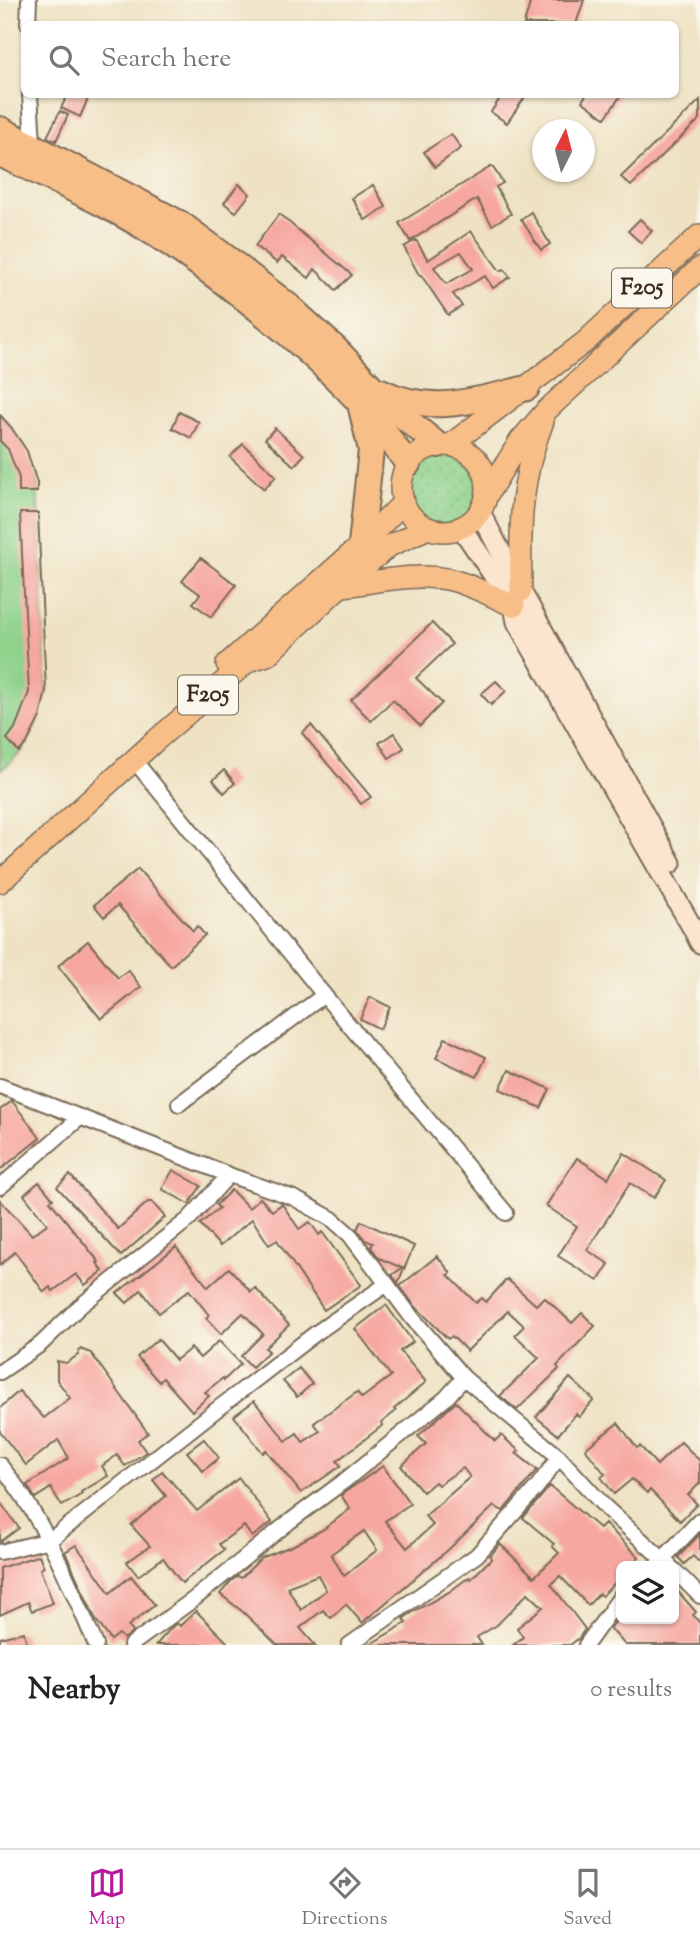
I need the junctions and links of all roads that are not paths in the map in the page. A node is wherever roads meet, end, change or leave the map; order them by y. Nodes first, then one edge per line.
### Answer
1 (29, 0) edge
2 (28, 21) edge
3 (30, 98) edge
4 (0, 129) edge
5 (33, 144) junction
6 (0, 154) edge
7 (700, 235) edge
8 (700, 268) edge
9 (527, 387) junction
10 (366, 395) junction
11 (547, 410) junction
12 (444, 445) junction
13 (408, 464) junction
14 (404, 502) junction
15 (484, 503) junction
16 (428, 527) junction
17 (461, 527) junction
18 (361, 545) junction
19 (342, 586) junction
20 (518, 598) junction
21 (134, 760) junction
22 (0, 865) edge
23 (0, 882) edge
24 (700, 916) edge
25 (700, 943) edge
26 (324, 995) junction
27 (0, 1086) edge
28 (180, 1104) dead end
29 (81, 1117) junction
30 (229, 1175) junction
31 (0, 1187) edge
32 (506, 1213) dead end
33 (387, 1284) junction
34 (0, 1372) edge
35 (464, 1378) junction
36 (559, 1457) junction
37 (0, 1465) edge
38 (700, 1520) edge
39 (50, 1540) junction
40 (0, 1552) edge
41 (661, 1561) edge
42 (670, 1561) edge
43 (679, 1577) edge
44 (700, 1596) edge
45 (616, 1603) edge
46 (96, 1645) edge
47 (131, 1645) edge
48 (349, 1645) edge
49 (586, 1645) edge

1 - 2 street
3 - 5 street
4 - 5 highway
5 - 10 highway
6 - 10 highway
7 - 9 main road, F205
8 - 11 main road, F205
9 - 10 highway
9 - 12 main road, F205
10 - 12 highway
10 - 13 highway
10 - 18 highway
11 - 15 main road, F205
11 - 20 main road
12 - 13 main road, F205
12 - 15 main road
13 - 14 main road
14 - 16 main road
14 - 18 main road, F205
15 - 17 main road, F205
15 - 20 main road
16 - 17 main road, F205
16 - 19 main road, F205
17 - 20 main road
18 - 22 main road, F205
19 - 20 main road
19 - 21 main road, F205
20 - 24 main road
20 - 25 main road
21 - 23 main road, F205
21 - 26 street
26 - 28 street
26 - 32 street
27 - 29 street
29 - 30 street
29 - 31 street
30 - 33 street
30 - 34 street
33 - 35 street
33 - 39 street
35 - 36 street
35 - 47 street
36 - 41 street
36 - 48 street
37 - 39 street
38 - 42 street
39 - 40 street
39 - 46 street
43 - 44 street
45 - 49 street

